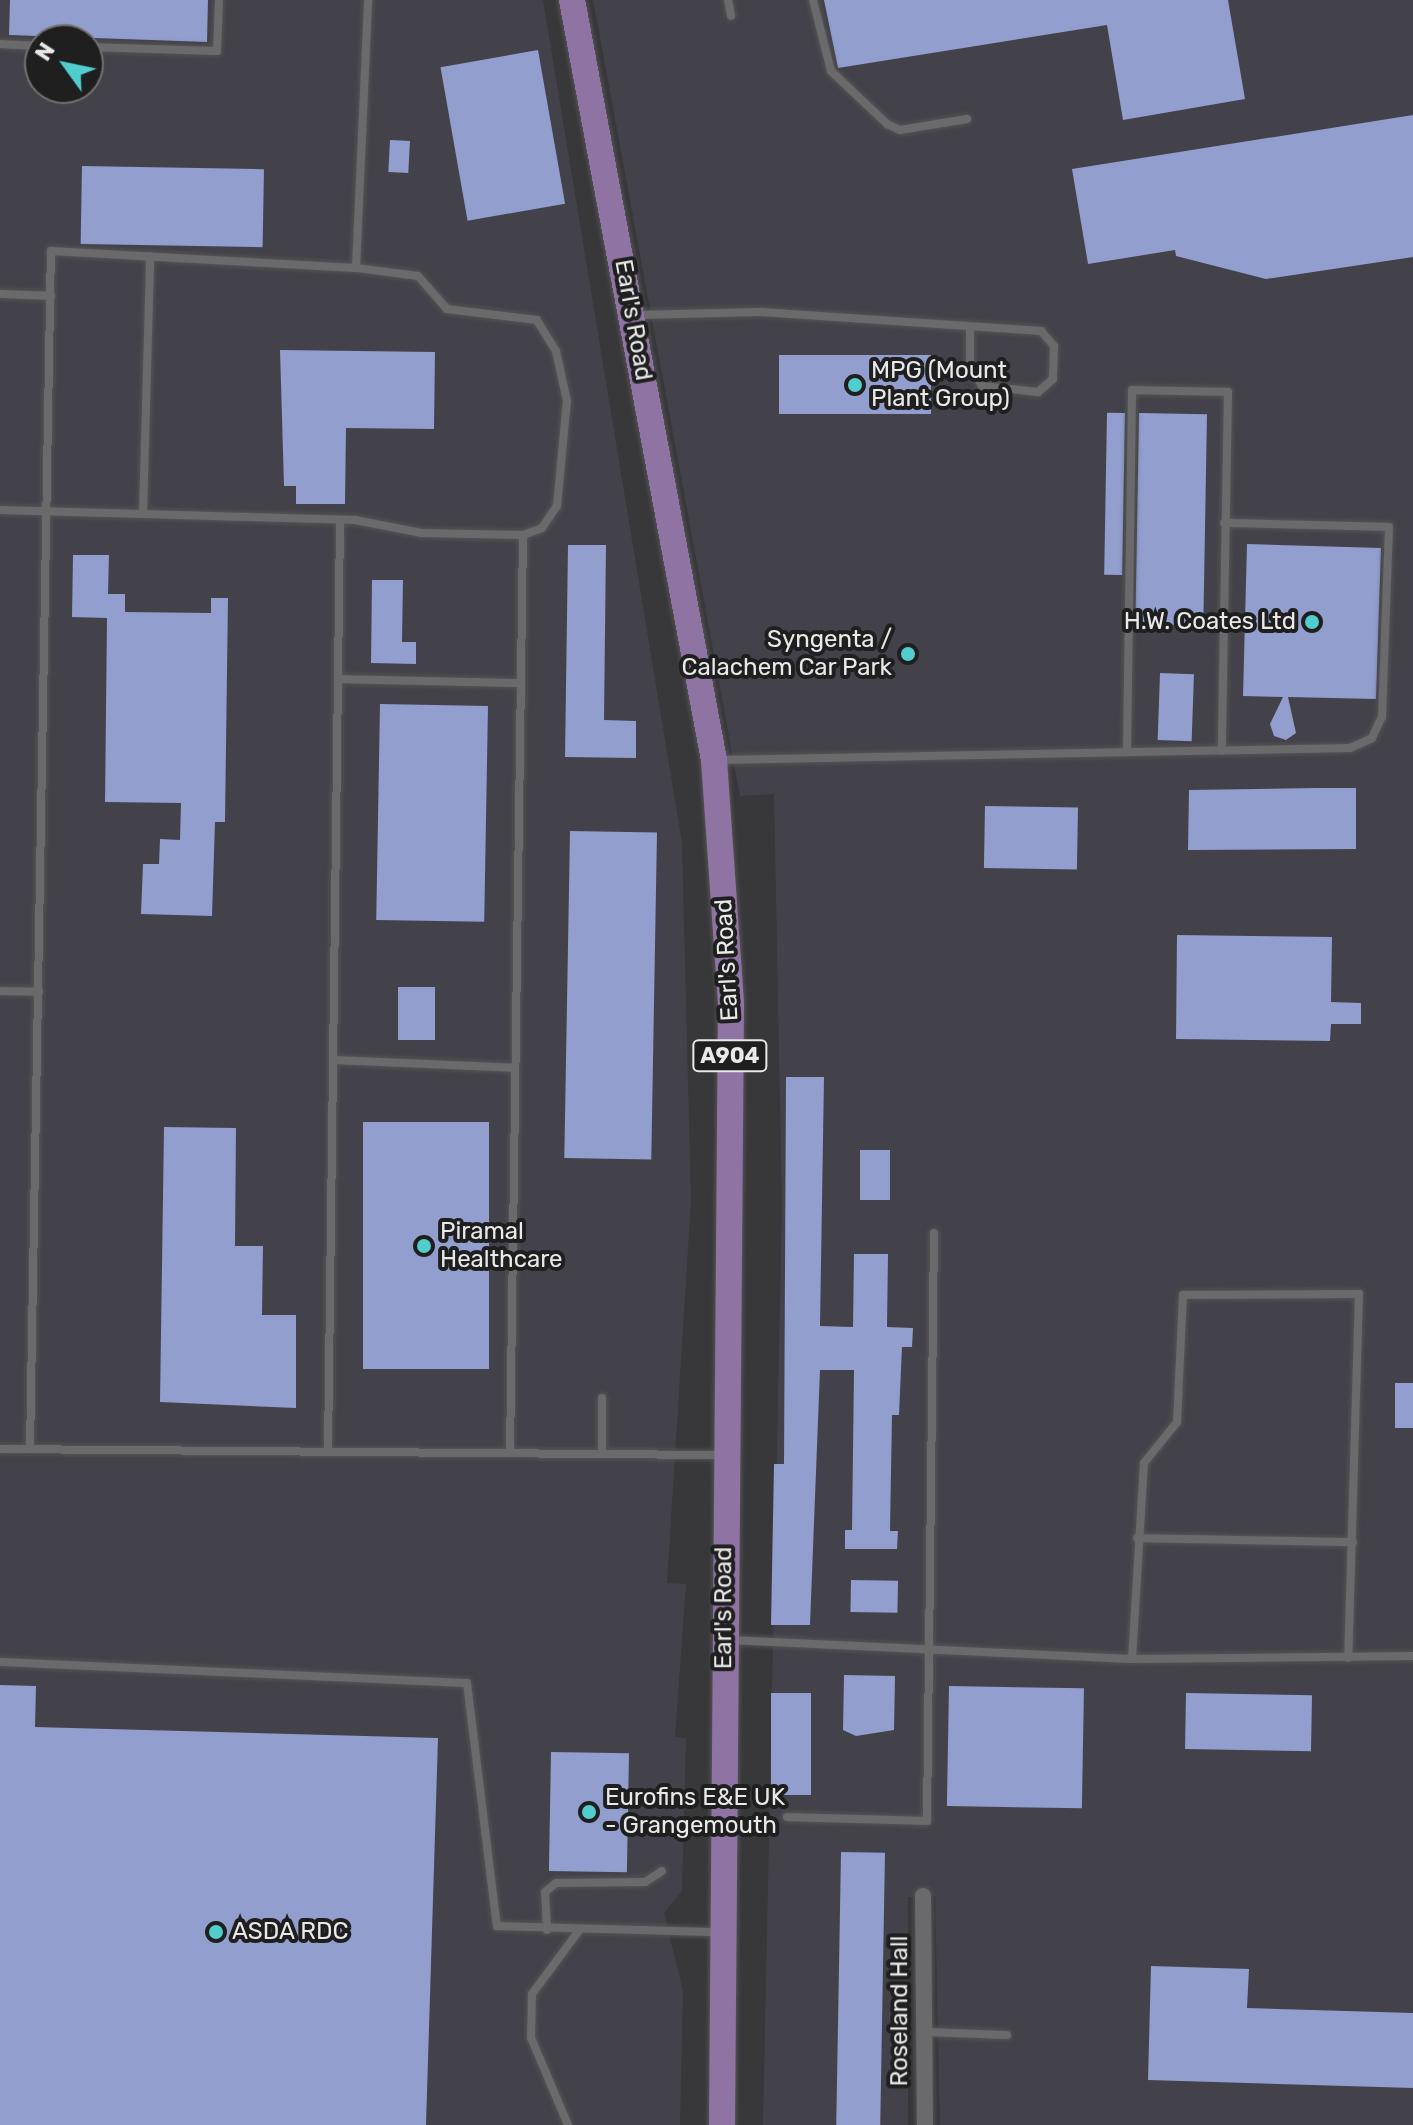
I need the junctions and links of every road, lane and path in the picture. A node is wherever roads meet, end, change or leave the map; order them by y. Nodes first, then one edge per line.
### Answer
1 (219, 0) edge
2 (368, 0) edge
3 (572, 0) edge
4 (728, 0) edge
5 (813, 0) edge
6 (731, 16) dead end
7 (0, 44) edge
8 (24, 45) edge
9 (104, 47) edge
10 (967, 119) dead end
11 (150, 256) junction
12 (356, 268) junction
13 (0, 294) edge
14 (51, 296) junction
15 (632, 316) junction
16 (970, 327) junction
17 (0, 510) edge
18 (47, 512) junction
19 (143, 514) junction
20 (340, 520) junction
21 (1224, 523) junction
22 (523, 535) junction
23 (338, 679) junction
24 (521, 683) junction
25 (1222, 751) junction
26 (1127, 752) junction
27 (714, 760) junction
28 (0, 991) edge
29 (39, 992) junction
30 (333, 1060) junction
31 (515, 1068) junction
32 (934, 1233) dead end
33 (602, 1398) dead end
34 (0, 1449) edge
35 (30, 1449) junction
36 (328, 1451) junction
37 (510, 1453) junction
38 (602, 1454) junction
39 (723, 1455) junction
40 (1137, 1538) junction
41 (1353, 1542) junction
42 (725, 1640) junction
43 (929, 1650) junction
44 (1413, 1656) edge
45 (1348, 1658) junction
46 (1132, 1659) junction
47 (0, 1662) edge
48 (787, 1817) dead end
49 (662, 1871) dead end
50 (923, 1896) dead end
51 (547, 1930) junction
52 (578, 1932) junction
53 (719, 1932) junction
54 (924, 2032) junction
55 (1007, 2035) dead end
56 (568, 2125) edge
57 (722, 2125) edge
58 (925, 2125) edge

1 - 9 lane
2 - 12 lane
3 - 15 main road, Earl's Road / A904
4 - 6 lane
5 - 10 lane
7 - 8 lane
11 - 12 lane
11 - 14 lane
11 - 19 lane
12 - 22 lane
13 - 14 lane
14 - 18 lane
15 - 16 lane
15 - 27 main road, Earl's Road / A904
16 - 16 lane
17 - 18 lane
18 - 19 lane
18 - 29 lane
19 - 20 lane
20 - 22 lane
20 - 23 lane
21 - 25 lane
21 - 25 lane
21 - 26 lane
22 - 24 lane
23 - 24 lane
23 - 30 lane
24 - 31 lane
25 - 26 lane
26 - 27 lane
27 - 39 main road, Earl's Road / A904
28 - 29 lane
29 - 35 lane
30 - 31 lane
30 - 36 lane
31 - 37 lane
32 - 43 lane
33 - 38 lane
34 - 35 lane
35 - 36 lane
36 - 37 lane
37 - 38 lane
38 - 39 lane
39 - 42 main road, Earl's Road / A904
40 - 41 lane
40 - 41 lane
40 - 46 lane
41 - 45 lane
42 - 43 lane
42 - 53 main road, Earl's Road / A904
43 - 46 lane
43 - 48 lane
44 - 45 lane
45 - 46 lane
47 - 51 lane
49 - 51 lane
50 - 54 street, Roseland Hall
51 - 52 lane
52 - 53 lane
52 - 56 lane
53 - 57 main road, Earl's Road / A904
54 - 55 lane
54 - 58 street, Roseland Hall

